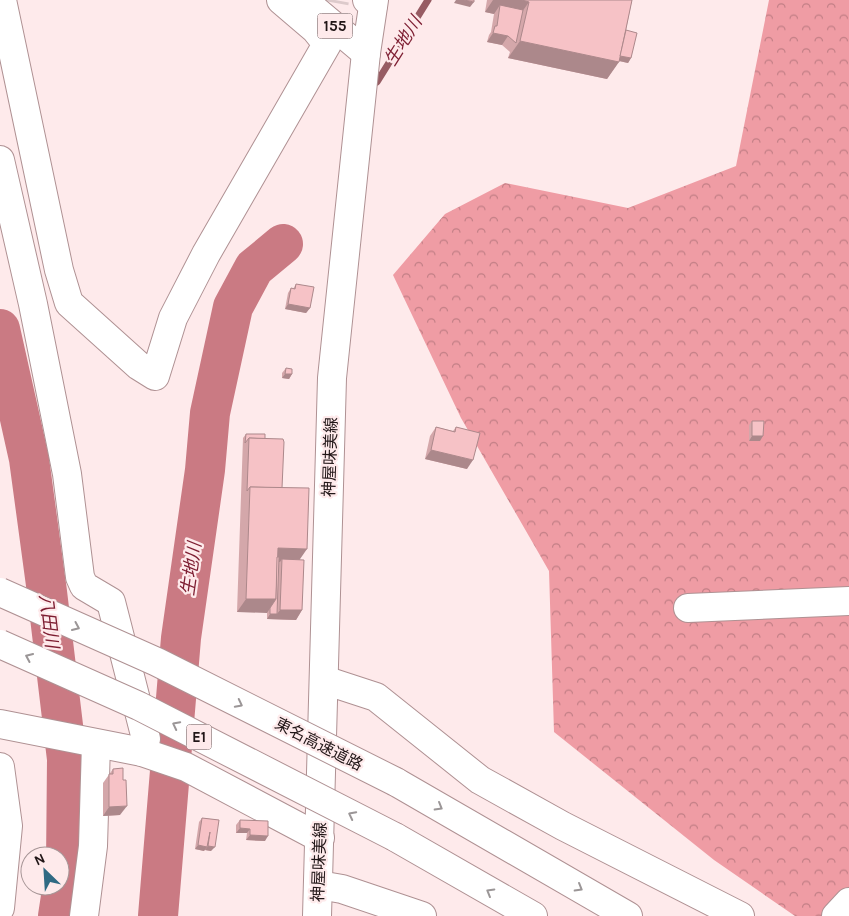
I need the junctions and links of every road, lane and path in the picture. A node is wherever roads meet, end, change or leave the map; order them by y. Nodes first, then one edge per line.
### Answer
1 (2, 0) edge
2 (281, 0) edge
3 (303, 0) edge
4 (372, 2) edge
5 (366, 53) junction
6 (0, 160) edge
7 (0, 592) edge
8 (849, 601) edge
9 (688, 608) dead end
10 (0, 644) edge
11 (324, 680) junction
12 (0, 724) edge
13 (96, 744) junction
14 (142, 752) junction
15 (0, 767) edge
16 (320, 838) junction
17 (319, 885) junction
18 (849, 902) edge
19 (0, 908) edge
20 (84, 916) edge
21 (317, 916) edge
22 (422, 916) edge
23 (533, 916) edge
24 (628, 916) edge
25 (740, 916) edge
26 (836, 916) edge

1 - 2 main road
3 - 5 main road, 155
4 - 5 main road, 神屋味美線
5 - 11 main road, 神屋味美線
6 - 14 main road
7 -> 24 main road, 東名高速道路, bridge
8 - 9 main road
23 -> 10 main road, E1, bridge
11 - 16 main road, 神屋味美線
11 - 25 main road
12 - 13 main road
13 - 14 main road
13 - 20 main road
14 - 16 main road
15 - 19 main road
16 - 17 main road, 神屋味美線
17 - 21 main road, 神屋味美線
17 - 22 main road
18 - 26 main road

